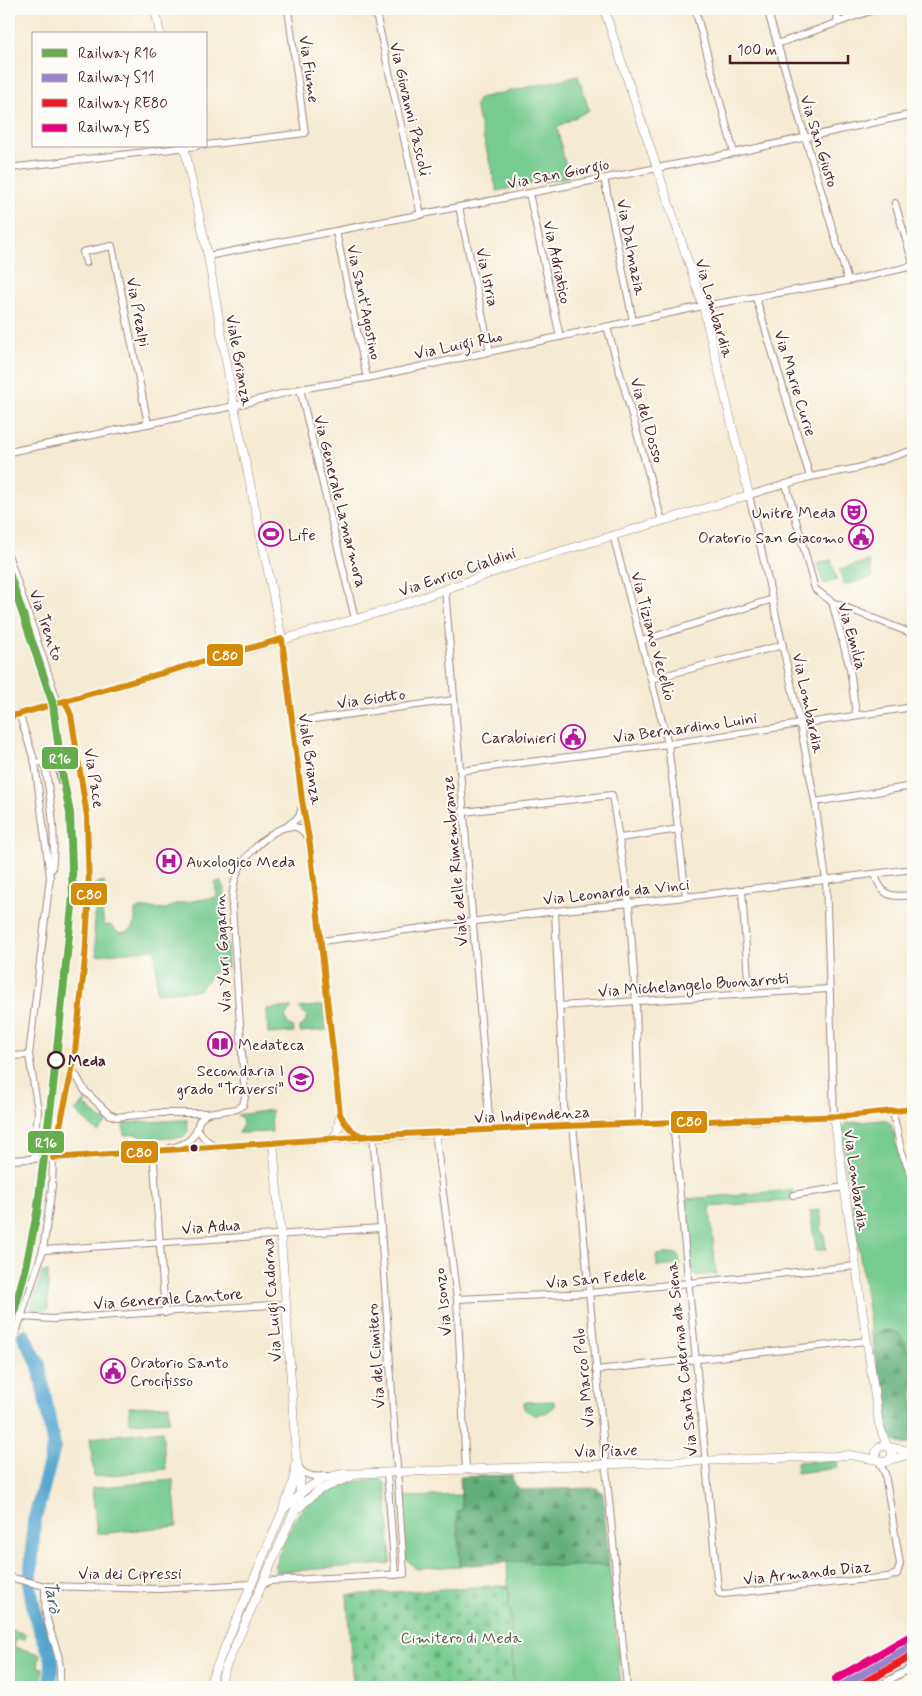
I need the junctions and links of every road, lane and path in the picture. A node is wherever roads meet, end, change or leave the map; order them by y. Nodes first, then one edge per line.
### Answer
1 (155, 9) edge
2 (288, 9) edge
3 (375, 9) edge
4 (604, 9) edge
5 (695, 9) edge
6 (767, 9) edge
7 (834, 9) edge
8 (876, 9) edge
9 (838, 22) junction
10 (160, 32) edge
11 (777, 44) junction
12 (913, 114) edge
13 (805, 138) junction
14 (208, 145) edge
15 (176, 148) edge
16 (184, 148) edge
17 (734, 153) junction
18 (656, 167) junction
19 (9, 168) edge
20 (604, 178) junction
21 (529, 193) junction
22 (895, 203) dead end
23 (459, 207) junction
24 (421, 215) junction
25 (336, 232) junction
26 (208, 256) junction
27 (86, 263) dead end
28 (913, 265) edge
29 (848, 281) junction
30 (756, 298) junction
31 (703, 306) junction
32 (633, 321) junction
33 (607, 326) junction
34 (560, 337) junction
35 (490, 352) junction
36 (366, 378) junction
37 (300, 389) junction
38 (234, 406) junction
39 (148, 424) junction
40 (913, 450) edge
41 (9, 452) edge
42 (810, 477) junction
43 (786, 484) junction
44 (749, 495) junction
45 (662, 521) junction
46 (613, 535) junction
47 (9, 556) edge
48 (445, 590) junction
49 (773, 599) junction
50 (832, 602) junction
51 (355, 619) junction
52 (913, 634) edge
53 (282, 639) junction
54 (641, 641) junction
55 (783, 645) junction
56 (651, 679) junction
57 (454, 700) junction
58 (61, 702) junction
59 (913, 707) edge
60 (20, 714) junction
61 (856, 714) junction
62 (9, 717) edge
63 (292, 722) junction
64 (800, 724) junction
65 (668, 744) junction
66 (38, 762) junction
67 (460, 771) junction
68 (913, 786) edge
69 (302, 800) junction
70 (815, 802) junction
71 (463, 812) junction
72 (285, 828) junction
73 (679, 829) junction
74 (620, 838) junction
75 (310, 846) junction
76 (913, 869) edge
77 (875, 874) junction
78 (50, 877) junction
79 (826, 880) junction
80 (742, 890) junction
81 (913, 895) edge
82 (686, 897) junction
83 (629, 903) junction
84 (555, 911) junction
85 (473, 922) junction
86 (321, 940) junction
87 (828, 989) junction
88 (749, 994) junction
89 (636, 1002) junction
90 (559, 1006) junction
91 (29, 1055) junction
92 (9, 1056) edge
93 (73, 1070) junction
94 (913, 1110) edge
95 (893, 1112) junction
96 (207, 1113) junction
97 (340, 1114) junction
98 (834, 1116) junction
99 (673, 1122) junction
100 (639, 1123) junction
101 (569, 1125) junction
102 (197, 1128) junction
103 (490, 1130) junction
104 (435, 1132) junction
105 (362, 1136) junction
106 (373, 1136) junction
107 (331, 1139) junction
108 (273, 1142) junction
109 (216, 1147) junction
110 (153, 1152) junction
111 (53, 1158) junction
112 (34, 1159) junction
113 (9, 1160) edge
114 (913, 1179) edge
115 (844, 1188) junction
116 (793, 1195) dead end
117 (381, 1228) junction
118 (280, 1235) junction
119 (160, 1243) junction
120 (43, 1250) junction
121 (856, 1266) junction
122 (687, 1283) junction
123 (589, 1293) junction
124 (457, 1299) junction
125 (286, 1304) junction
126 (165, 1313) junction
127 (20, 1317) junction
128 (867, 1341) junction
129 (9, 1354) edge
130 (694, 1360) junction
131 (596, 1370) junction
132 (879, 1424) junction
133 (888, 1447) junction
134 (877, 1449) junction
135 (913, 1453) edge
136 (850, 1455) junction
137 (297, 1460) junction
138 (879, 1460) junction
139 (889, 1460) junction
140 (705, 1461) junction
141 (605, 1464) junction
142 (466, 1470) junction
143 (396, 1472) junction
144 (388, 1473) junction
145 (364, 1474) junction
146 (885, 1474) junction
147 (330, 1476) junction
148 (300, 1493) junction
149 (283, 1510) junction
150 (292, 1515) junction
151 (395, 1574) junction
152 (9, 1577) edge
153 (252, 1584) junction
154 (44, 1586) junction
155 (260, 1587) junction
156 (719, 1593) joint
157 (913, 1667) edge
158 (60, 1679) dead end
159 (880, 1686) edge
160 (208, 1687) edge
161 (220, 1687) edge
162 (627, 1687) edge

1 - 10 street
2 - 14 street, Via Fiume
3 - 24 street, Via Giovanni Pascoli
4 - 18 street, Via Lombardia
5 - 17 street
6 - 11 street, Via San Giusto
7 - 9 street
8 - 9 street
9 - 11 street
11 - 13 street, Via San Giusto
12 - 13 street, Via San Giorgio
13 - 17 street, Via San Giorgio
13 - 29 street, Via San Giusto
15 - 19 street
16 - 26 street, Viale Brianza
17 - 18 street, Via San Giorgio
18 - 20 street, Via San Giorgio
18 - 31 street, Via Lombardia
20 - 21 street, Via San Giorgio
20 - 32 street, Via Dalmazia
21 - 23 street, Via San Giorgio
21 - 34 street, Via Adriatico
22 - 28 street
23 - 24 street, Via San Giorgio
23 - 35 street, Via Istria
24 - 25 street, Via San Giorgio
25 - 26 street, Via San Giorgio
25 - 36 street, Via Sant'Agostino
26 - 38 street, Viale Brianza
27 - 39 street, Via Prealpi
28 - 29 street, Via Luigi Rho
29 - 30 street, Via Luigi Rho
30 - 31 street, Via Luigi Rho
30 - 42 street, Via Marie Curie
31 - 32 street, Via Luigi Rho
31 - 44 street, Via Lombardia
32 - 33 street, Via Luigi Rho
33 - 34 street, Via Luigi Rho
33 - 45 street, Via del Dosso
34 - 35 street, Via Luigi Rho
35 - 36 street, Via Luigi Rho
36 - 37 street, Via Luigi Rho
37 - 38 street, Via Luigi Rho
37 - 51 street, Via Generale Lamarmora
38 - 39 street, Via Luigi Rho
38 - 53 street, Viale Brianza
39 - 41 street, Via Luigi Rho
40 - 42 street, Via Enrico Cialdini
42 - 43 street, Via Enrico Cialdini
43 - 44 street, Via Enrico Cialdini
43 - 50 street, Via Emilia
44 - 45 street, Via Enrico Cialdini
44 - 49 street, Via Lombardia
45 - 46 street, Via Enrico Cialdini
46 - 48 street, Via Enrico Cialdini
46 - 54 street, Via Tiziano Vecellio
47 - 58 street, Via Trento
48 - 51 street, Via Enrico Cialdini
48 - 57 street, Viale delle Rimembranze
49 - 54 street
49 - 55 street, Via Lombardia
50 - 52 street
50 - 61 street, Via Emilia
51 - 53 street, Via Enrico Cialdini
53 - 58 street, Via Enrico Cialdini
53 - 63 street, Viale Brianza
54 - 56 street, Via Tiziano Vecellio
55 - 56 street
55 - 64 street, Via Lombardia
56 - 65 street, Via Tiziano Vecellio
57 - 63 street, Via Giotto
57 - 67 street, Viale delle Rimembranze
58 - 60 street, Via Enrico Cialdini
58 - 93 street, Via Pace
59 - 61 street, Via Bernardino Luini
60 - 62 street, Via Enrico Cialdini
60 - 66 street
61 - 64 street, Via Bernardino Luini
63 - 69 street, Viale Brianza
64 - 65 street, Via Bernardino Luini
64 - 70 street, Via Lombardia
65 - 67 street, Via Bernardino Luini
65 - 73 street, Via Tiziano Vecellio
66 - 78 street
66 - 78 street
67 - 71 street, Viale delle Rimembranze
68 - 70 street
69 - 72 street
69 - 75 street, Viale Brianza
70 - 79 street, Via Lombardia
71 - 74 street
71 - 85 street, Viale delle Rimembranze
72 - 75 street
72 - 96 street, Via Yuri Gagarin
73 - 74 street
73 - 82 street, Via Tiziano Vecellio
74 - 83 street
75 - 86 street, Viale Brianza
76 - 77 street, Via Leonardo da Vinci
77 - 79 street, Via Leonardo da Vinci
77 - 81 street
78 - 91 street
79 - 80 street, Via Leonardo da Vinci
79 - 87 street, Via Lombardia
80 - 82 street, Via Leonardo da Vinci
80 - 88 street
82 - 83 street, Via Leonardo da Vinci
83 - 84 street, Via Leonardo da Vinci
83 - 89 street
84 - 85 street, Via Leonardo da Vinci
84 - 90 street, Via Marco Polo
85 - 86 street, Via Leonardo da Vinci
85 - 103 street, Viale delle Rimembranze
86 - 97 street, Viale Brianza
87 - 88 street, Via Michelangelo Buonarroti
87 - 98 street, Via Lombardia
88 - 89 street, Via Michelangelo Buonarroti
89 - 90 street, Via Michelangelo Buonarroti
89 - 100 street
90 - 101 street, Via Marco Polo
91 - 92 street
91 - 112 street
93 - 96 street
93 - 111 street, Via Pace
94 - 95 street, Via Indipendenza
95 - 98 street, Via Indipendenza
95 - 114 street
96 - 102 street, Via Indipendenza
97 - 105 street
97 - 107 street, Viale Brianza
98 - 99 street, Via Indipendenza
98 - 115 street, Via Lombardia
99 - 100 street, Via Indipendenza
99 - 122 street, Via Santa Caterina da Siena
100 - 101 street, Via Indipendenza
101 - 103 street, Via Indipendenza
101 - 123 street, Via Marco Polo
102 - 109 street
102 - 110 street, Via Indipendenza
103 - 104 street, Via Indipendenza
104 - 106 street, Via Indipendenza
104 - 124 street, Via Isonzo
105 - 106 street, Via Indipendenza
105 - 107 street, Via Indipendenza
106 - 117 street, Via del Cimitero
107 - 108 street, Via Indipendenza
108 - 109 street, Via Indipendenza
108 - 118 street, Via Luigi Cadorna
109 - 110 street, Via Indipendenza
110 - 111 street, Via Indipendenza
110 - 119 street
111 - 112 street, Via Indipendenza
111 - 120 street
112 - 113 street, Via Indipendenza
115 - 116 street
115 - 121 street, Via Lombardia
117 - 118 street, Via Adua
117 - 143 street, Via del Cimitero
118 - 119 street, Via Adua
118 - 125 street, Via Luigi Cadorna
119 - 120 street, Via Adua
119 - 126 street
120 - 127 street
121 - 122 street, Via San Fedele
121 - 128 street, Via Lombardia
122 - 123 street, Via San Fedele
122 - 130 street, Via Santa Caterina da Siena
123 - 124 street, Via San Fedele
123 - 131 street, Via Marco Polo
124 - 142 street, Via Isonzo
125 - 126 street, Via Generale Cantore
125 - 137 street, Via Luigi Cadorna
126 - 127 street, Via Generale Cantore
127 - 129 street
128 - 130 street
128 - 132 street, Via Lombardia
130 - 131 street
130 - 140 street, Via Santa Caterina da Siena
131 - 141 street, Via Marco Polo
132 - 133 street, Via Lombardia
132 - 134 street, Via Lombardia
133 - 134 street
133 - 135 street
133 - 139 street
134 - 136 street, Via Piave
134 - 138 street
135 - 139 street
136 - 138 street, Via Piave
136 - 140 street, Via Piave
137 - 147 street, Via Piave
137 - 148 street, Via Luigi Cadorna
137 - 149 street, Via Luigi Cadorna
138 - 139 street
138 - 146 street
139 - 146 street
140 - 141 street, Via Piave
140 - 156 street, Via Santa Caterina da Siena
141 - 142 street, Via Piave
141 - 162 street, Via Marco Polo
142 - 143 street, Via Piave
143 - 144 street, Via Piave
143 - 151 street, Via del Cimitero
144 - 145 street, Via Piave
144 - 151 street
145 - 147 street, Via Piave
145 - 150 street, Via Piave
146 - 156 street, Via Armando Diaz
147 - 148 street, Via Piave
148 - 149 street, Via Luigi Cadorna
148 - 150 street, Via Luigi Cadorna
149 - 153 street, Via Luigi Cadorna
150 - 155 street, Via Luigi Cadorna
151 - 155 street
152 - 154 street, Via dei Cipressi
153 - 154 street, Via dei Cipressi
153 - 160 street, Via Luigi Cadorna
154 - 158 street
155 - 161 street, Via Luigi Cadorna
157 - 159 street

